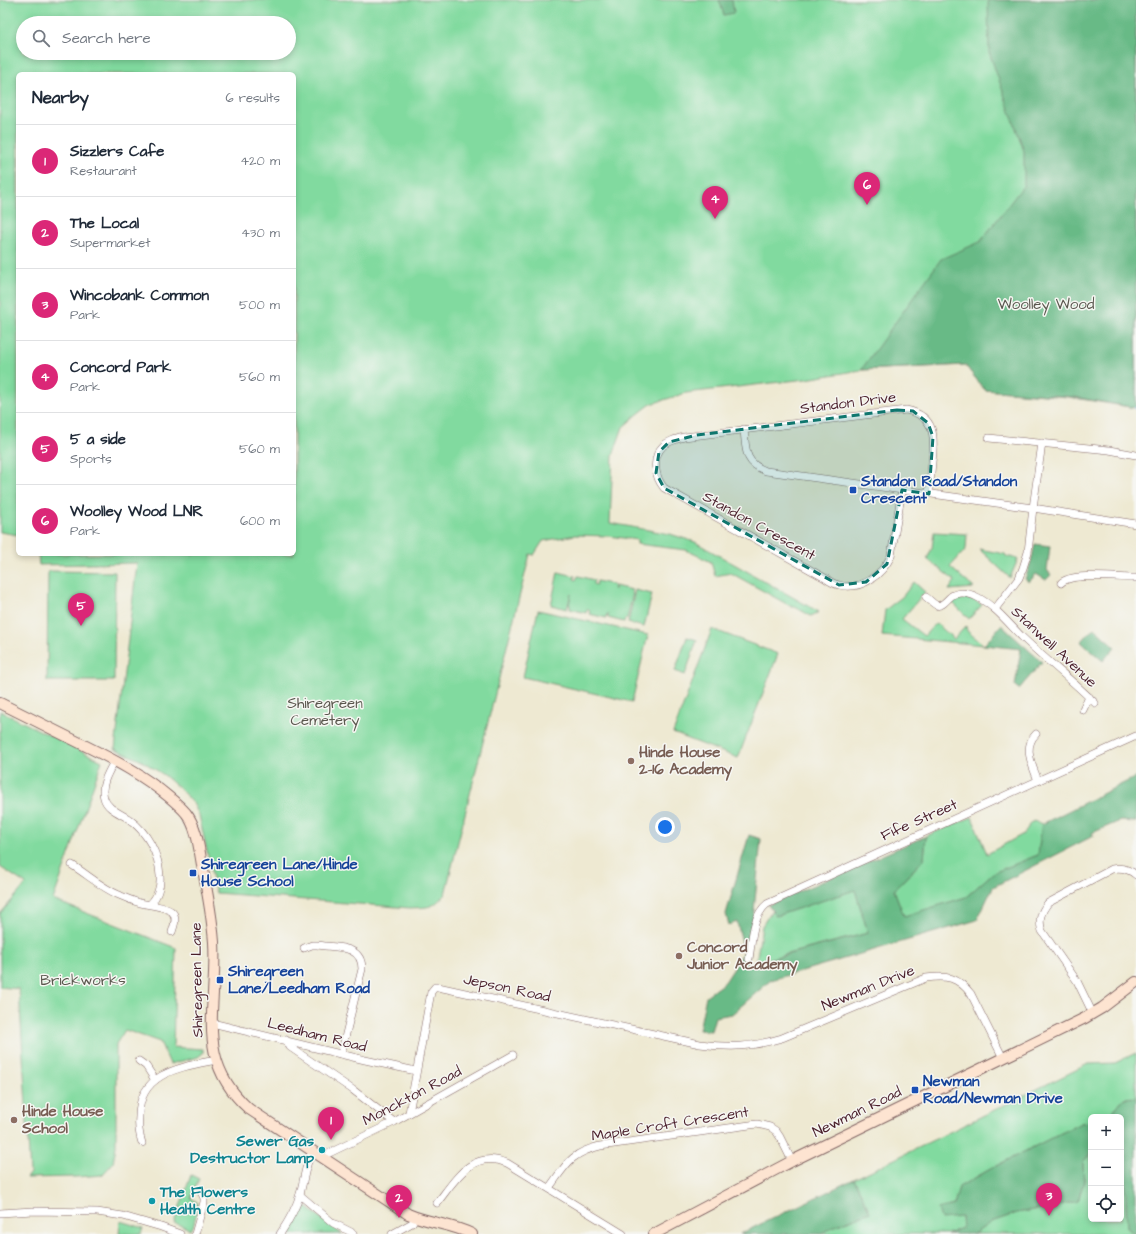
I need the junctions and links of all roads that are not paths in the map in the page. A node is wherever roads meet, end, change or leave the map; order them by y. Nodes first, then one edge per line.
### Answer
1 (744, 429) junction
2 (989, 438) dead end
3 (1042, 443) junction
4 (1136, 455) edge
5 (902, 490) junction
6 (929, 494) junction
7 (1033, 508) junction
8 (1136, 524) edge
9 (1136, 578) edge
10 (1062, 583) dead end
11 (926, 597) dead end
12 (995, 609) junction
13 (1089, 697) junction
14 (0, 703) edge
15 (1095, 703) dead end
16 (1083, 710) dead end
17 (1036, 734) dead end
18 (1136, 736) edge
19 (115, 760) junction
20 (1038, 781) junction
21 (72, 865) dead end
22 (1136, 875) edge
23 (150, 904) junction
24 (172, 932) dead end
25 (304, 948) dead end
26 (749, 959) dead end
27 (1136, 982) edge
28 (1093, 1014) junction
29 (212, 1023) junction
30 (286, 1040) junction
31 (700, 1044) joint
32 (341, 1054) junction
33 (513, 1055) dead end
34 (1003, 1058) junction
35 (216, 1060) junction
36 (138, 1061) dead end
37 (416, 1071) junction
38 (155, 1080) junction
39 (409, 1113) junction
40 (394, 1122) junction
41 (142, 1143) dead end
42 (312, 1152) junction
43 (321, 1158) junction
44 (792, 1161) junction
45 (549, 1188) junction
46 (202, 1194) dead end
47 (300, 1195) junction
48 (437, 1203) dead end
49 (0, 1213) edge
50 (415, 1218) junction
51 (180, 1234) edge
52 (195, 1234) edge
53 (280, 1234) edge
54 (353, 1234) edge
55 (392, 1234) edge
56 (472, 1234) edge
57 (623, 1234) edge
58 (654, 1234) edge

1 - 5 street
1 - 5 street, Standon Crescent
1 - 6 street, Standon Drive
2 - 3 street
3 - 4 street
3 - 7 street
5 - 6 street
6 - 7 street
7 - 8 street
7 - 12 street
9 - 10 street
11 - 12 street, Stanwell Avenue
12 - 13 street, Stanwell Avenue
13 - 15 street, Stanwell Avenue
13 - 16 street
14 - 19 street, Shiregreen Lane
17 - 20 street
18 - 20 street, Fife Street
19 - 23 street
19 - 29 street, Shiregreen Lane
20 - 26 street, Fife Street
21 - 23 street
22 - 28 street
23 - 24 street
25 - 32 street
27 - 28 street, Newman Road
28 - 34 street, Newman Road
29 - 30 street, Leedham Road
29 - 35 street, Shiregreen Lane
30 - 32 street, Leedham Road
30 - 40 street
31 - 34 street, Newman Drive
31 - 37 street, Jepson Road
32 - 37 street, Leedham Road
33 - 39 street, Monckton Road
34 - 44 street, Newman Road
35 - 38 street
35 - 42 street, Shiregreen Lane
36 - 38 street
37 - 39 street, Jepson Road
38 - 41 street
39 - 40 street, Monckton Road
40 - 43 street, Monckton Road
42 - 43 street, Shiregreen Lane
42 - 47 street
43 - 50 street, Shiregreen Lane
44 - 45 street, Maple Croft Crescent
44 - 58 street, Newman Road
45 - 48 street
45 - 57 street
46 - 52 street
47 - 53 street
47 - 54 street
49 - 51 street
50 - 55 street
50 - 56 street, Shiregreen Lane

